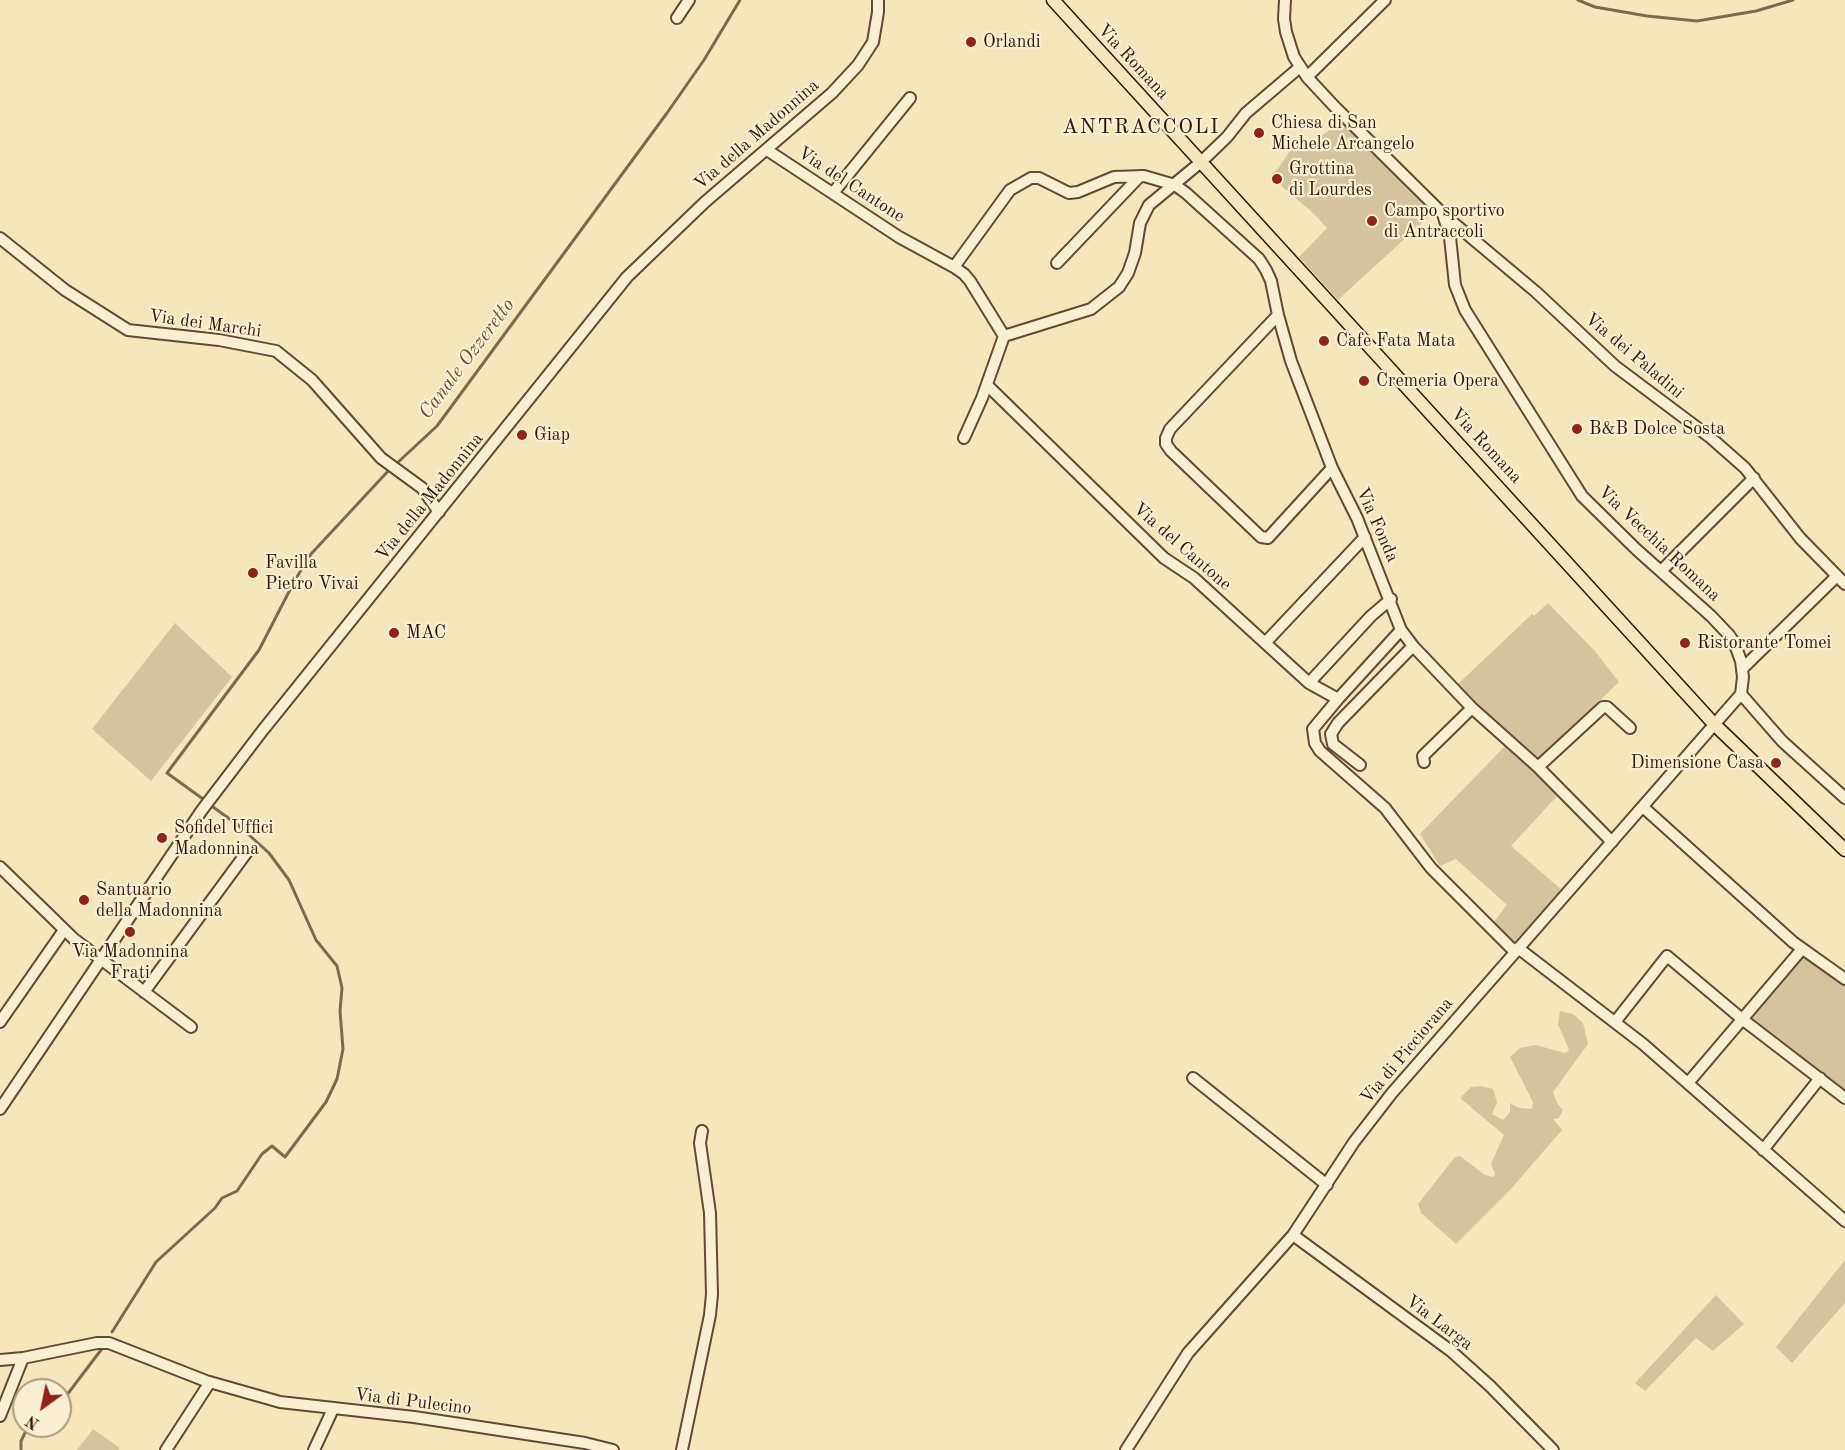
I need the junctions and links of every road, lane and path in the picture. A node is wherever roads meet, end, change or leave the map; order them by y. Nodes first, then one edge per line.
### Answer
1 (689, 0) edge
2 (1285, 0) edge
3 (1385, 0) edge
4 (878, 1) edge
5 (1053, 2) edge
6 (677, 18) dead end
7 (1304, 72) junction
8 (910, 98) dead end
9 (767, 150) junction
10 (1201, 162) junction
11 (1140, 176) junction
12 (1175, 185) junction
13 (833, 193) junction
14 (1443, 214) junction
15 (0, 238) edge
16 (1058, 263) dead end
17 (954, 267) junction
18 (1278, 315) junction
19 (1004, 336) junction
20 (987, 385) junction
21 (964, 438) dead end
22 (1332, 468) junction
23 (1754, 478) junction
24 (439, 512) junction
25 (1365, 537) junction
26 (1661, 571) junction
27 (1841, 580) edge
28 (1391, 599) junction
29 (1401, 630) junction
30 (1265, 643) junction
31 (1413, 646) junction
32 (1742, 669) junction
33 (1309, 683) junction
34 (1741, 694) junction
35 (1338, 699) junction
36 (1473, 708) junction
37 (1714, 724) junction
38 (1630, 728) dead end
39 (1424, 762) dead end
40 (1360, 765) dead end
41 (1538, 767) junction
42 (1845, 798) edge
43 (1643, 807) junction
44 (1612, 842) junction
45 (1845, 850) edge
46 (247, 852) dead end
47 (0, 867) edge
48 (64, 930) junction
49 (1802, 949) junction
50 (1516, 950) junction
51 (100, 959) junction
52 (1845, 979) edge
53 (144, 992) junction
54 (1742, 1019) junction
55 (0, 1022) edge
56 (1615, 1022) junction
57 (191, 1027) dead end
58 (1193, 1078) dead end
59 (1820, 1078) junction
60 (1688, 1083) junction
61 (1845, 1098) edge
62 (0, 1109) edge
63 (702, 1131) dead end
64 (1763, 1150) junction
65 (1327, 1185) junction
66 (1845, 1221) edge
67 (1293, 1235) junction
68 (23, 1358) junction
69 (0, 1360) edge
70 (210, 1382) junction
71 (333, 1409) junction
72 (0, 1416) edge
73 (166, 1450) edge
74 (314, 1450) edge
75 (613, 1450) edge
76 (682, 1450) edge
77 (1126, 1450) edge
78 (1553, 1450) edge

1 - 6 street
2 - 7 street, Via Vecchia Romana
3 - 7 street
4 - 9 street, Via della Madonnina
5 - 10 main road, Via Romana
7 - 10 street
7 - 14 street, Via Vecchia Romana
8 - 13 street
9 - 13 street, Via del Cantone
9 - 24 street, Via della Madonnina
10 - 12 street
10 - 37 main road, Via Romana
11 - 12 street, Via Fonda
11 - 16 street
11 - 17 street, Via Fonda
12 - 18 street, Via Fonda
12 - 19 street
13 - 17 street, Via del Cantone
14 - 23 street, Via dei Paladini
14 - 26 street, Via Vecchia Romana
15 - 24 street, Via dei Marchi
17 - 19 street, Via del Cantone
18 - 22 street, Via Fonda
18 - 22 street
19 - 20 street
20 - 21 street
20 - 30 street, Via del Cantone
22 - 25 street, Via Fonda
23 - 26 street
23 - 27 street, Via dei Paladini
24 - 51 street, Via della Madonnina
25 - 28 street, Via Fonda
25 - 30 street
26 - 32 street, Via Vecchia Romana
27 - 32 street
28 - 29 street, Via Fonda
28 - 33 street
29 - 31 street, Via Fonda
29 - 35 street
30 - 33 street, Via del Cantone
31 - 36 street, Via Fonda
31 - 40 street
32 - 34 street, Via Vecchia Romana
33 - 35 street, Via del Cantone
34 - 37 street, Via di Picciorana
34 - 42 street
35 - 50 street
36 - 39 street
36 - 41 street, Via Fonda
37 - 43 street, Via di Picciorana
37 - 45 main road, Via Romana
38 - 41 street
41 - 44 street, Via Fonda
43 - 44 street, Via di Picciorana
43 - 49 street
44 - 50 street, Via di Picciorana
46 - 53 street
47 - 48 street
48 - 51 street
48 - 55 street
49 - 52 street
49 - 54 street
50 - 56 street
50 - 65 street, Via di Picciorana
51 - 53 street
51 - 62 street, Via della Madonnina
53 - 57 street
54 - 56 street
54 - 59 street
54 - 60 street
56 - 60 street
58 - 65 street
59 - 61 street
59 - 64 street
60 - 64 street
63 - 76 street
64 - 66 street
65 - 67 street, Via di Picciorana
67 - 77 street, Via di Picciorana
67 - 78 street, Via Larga
68 - 69 street, Via di Pulecino
68 - 70 street, Via di Pulecino
68 - 72 street
70 - 71 street, Via di Pulecino
70 - 73 street
71 - 74 street
71 - 75 street, Via di Pulecino

